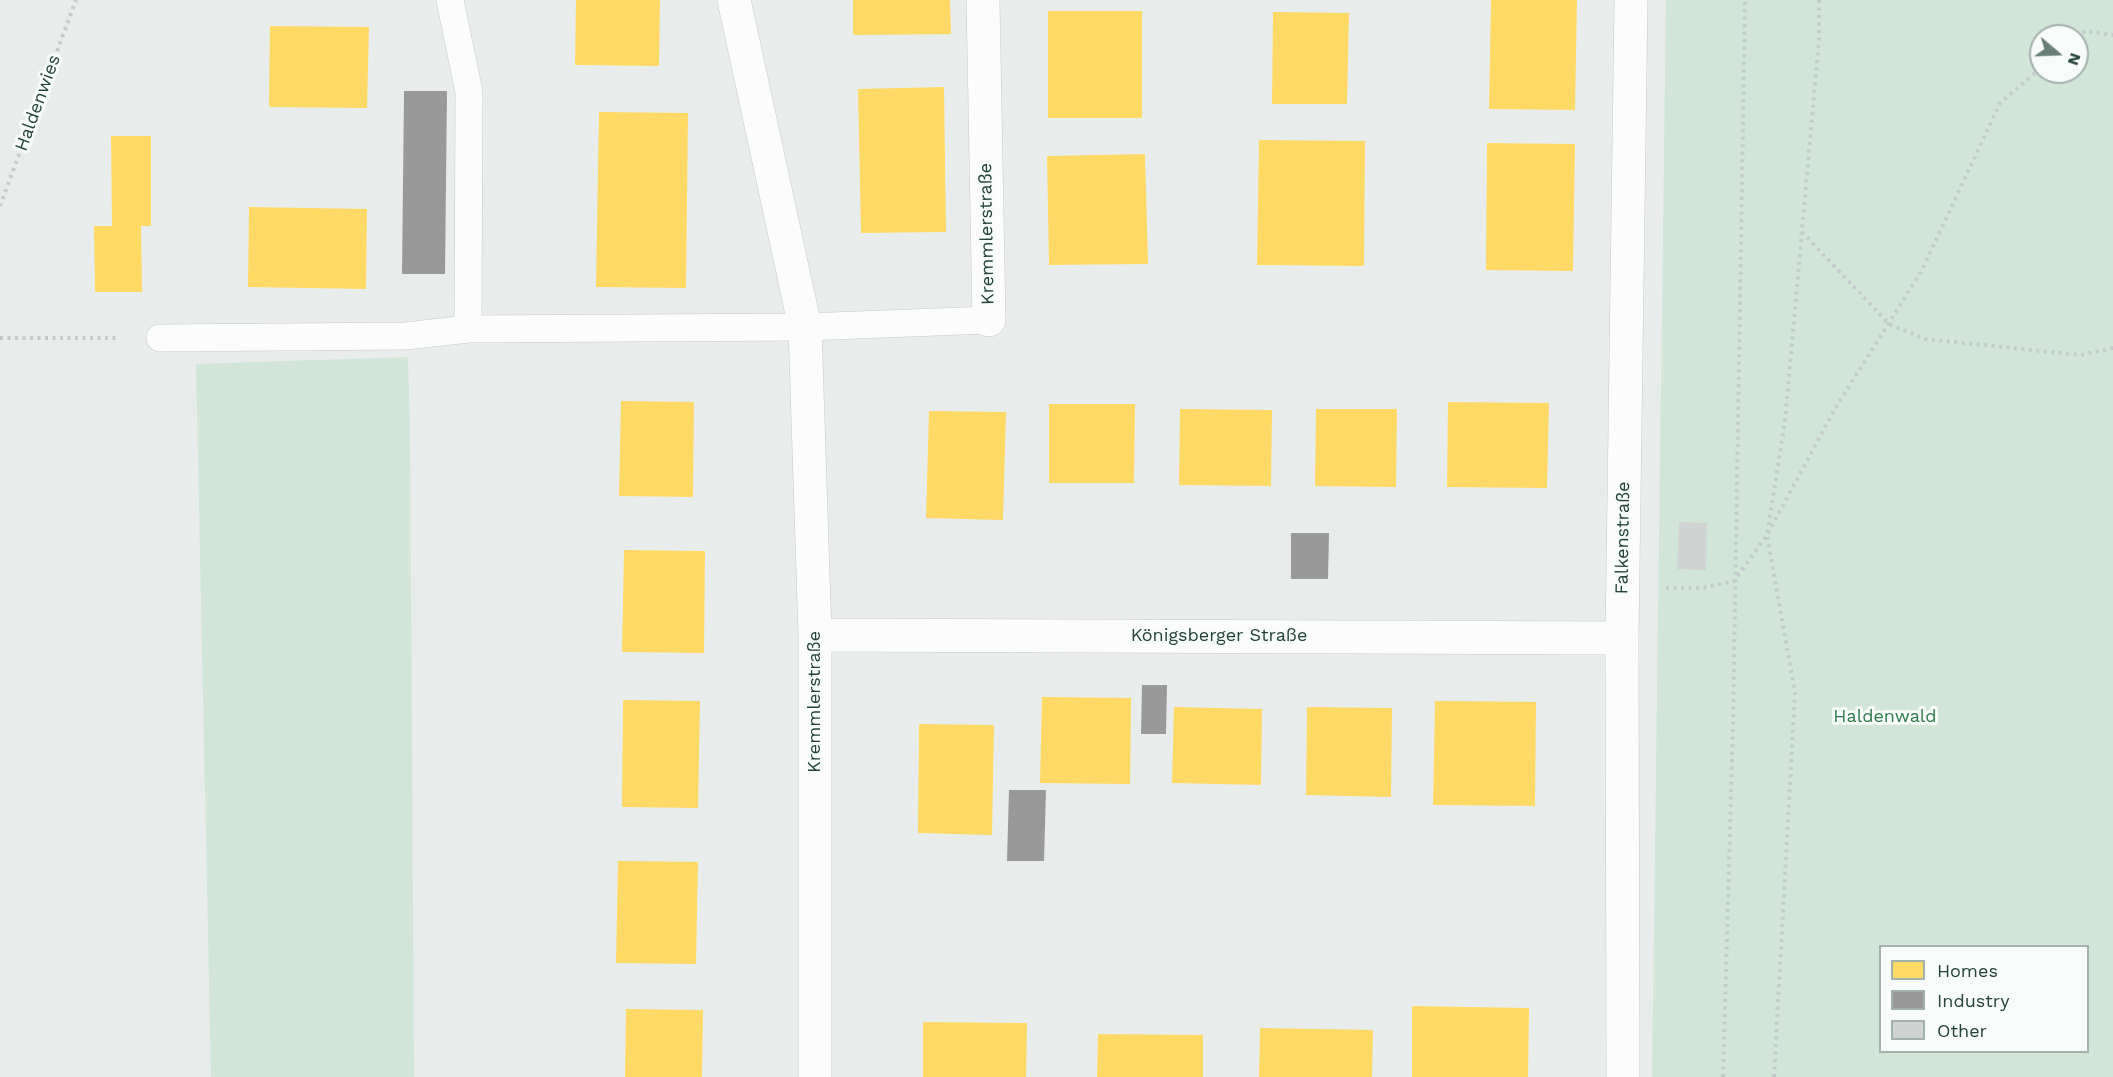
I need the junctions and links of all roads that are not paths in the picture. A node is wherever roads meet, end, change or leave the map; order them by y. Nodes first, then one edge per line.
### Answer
1 (450, 0) edge
2 (734, 0) edge
3 (983, 0) edge
4 (1631, 0) edge
5 (989, 320) joint
6 (806, 327) junction
7 (468, 329) junction
8 (160, 338) road end
9 (815, 635) junction
10 (1622, 638) junction
11 (815, 1077) edge
12 (1623, 1077) edge

1 - 7 lane
2 - 6 street, Kremmlerstraße
3 - 5 street, Kremmlerstraße
4 - 10 street, Falkenstraße
5 - 6 lane, Kremmlerstraße
6 - 7 lane
6 - 9 street, Kremmlerstraße
7 - 8 lane
9 - 10 street, Königsberger Straße
9 - 11 street, Kremmlerstraße
10 - 12 street, Falkenstraße

